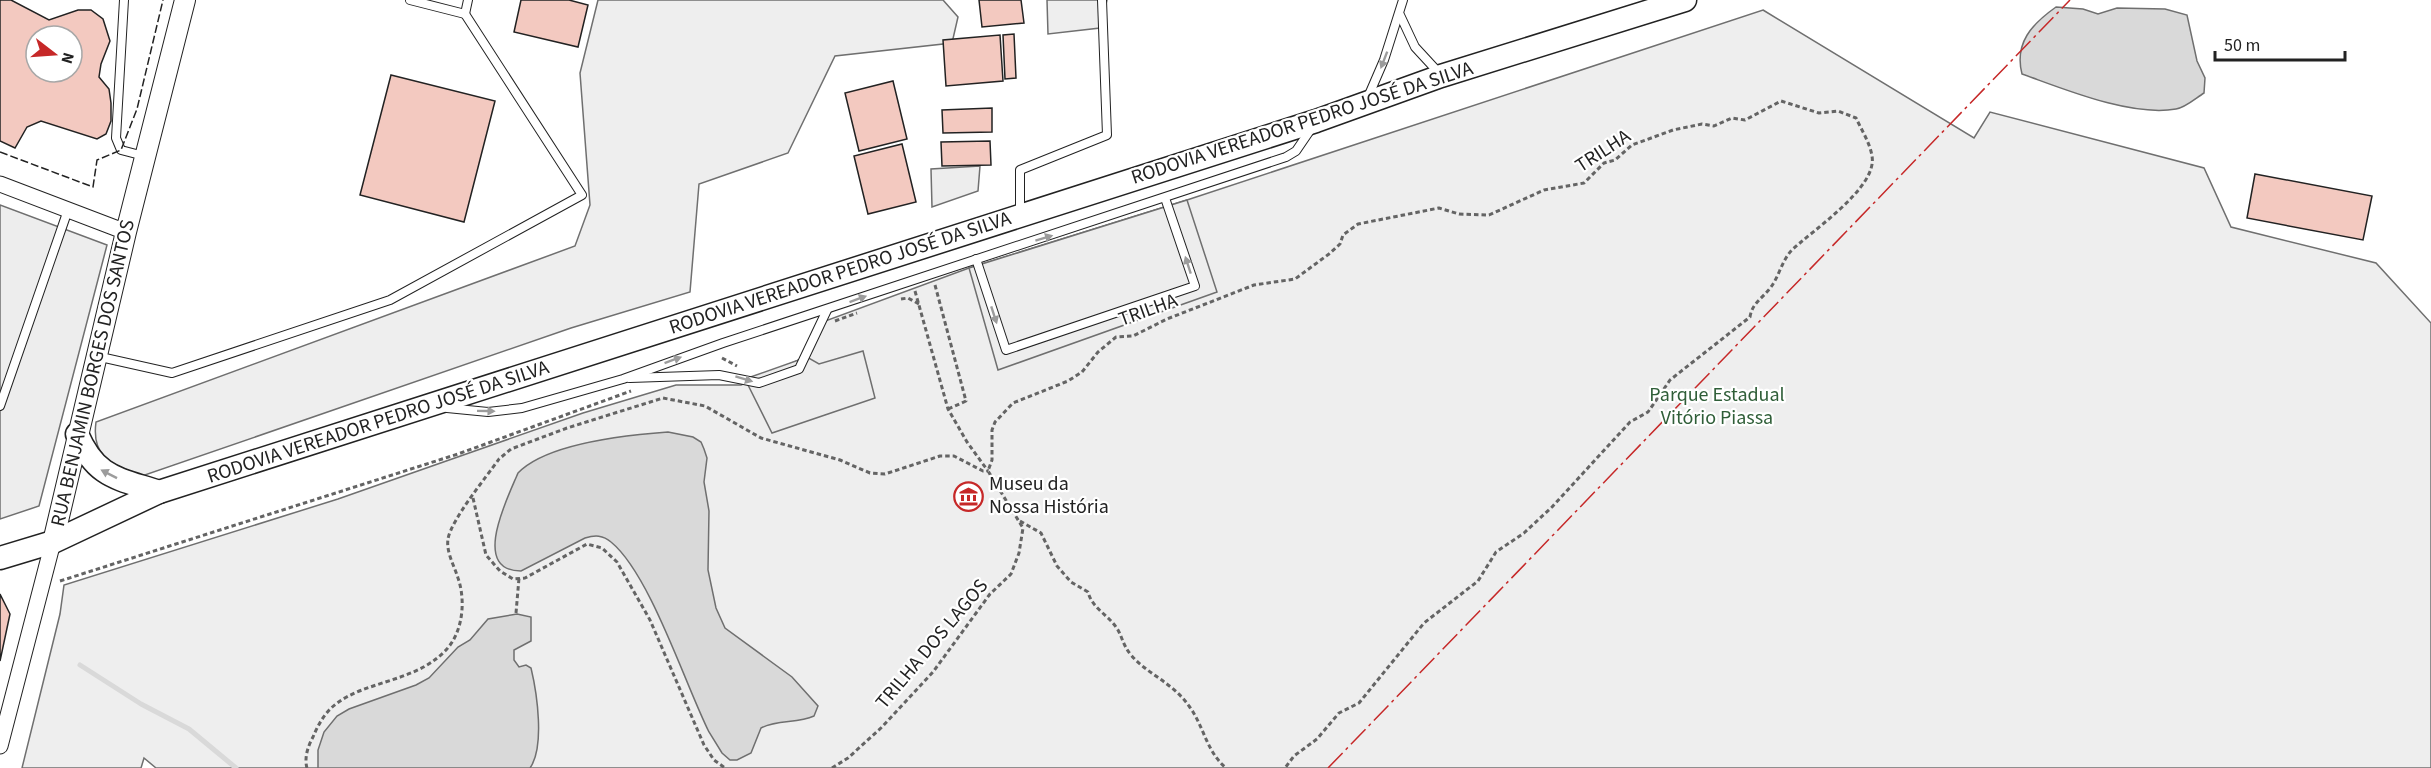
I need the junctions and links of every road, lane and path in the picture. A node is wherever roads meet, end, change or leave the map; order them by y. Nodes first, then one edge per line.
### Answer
1 (124, 0) edge
2 (185, 0) edge
3 (410, 0) edge
4 (468, 0) edge
5 (1102, 0) edge
6 (1404, 0) edge
7 (1685, 0) edge
8 (465, 14) junction
9 (1400, 15) junction
10 (1441, 76) junction
11 (1365, 103) junction
12 (1316, 121) junction
13 (146, 157) junction
14 (0, 184) edge
15 (1166, 198) junction
16 (68, 210) junction
17 (1020, 216) junction
18 (126, 232) junction
19 (976, 259) junction
20 (932, 273) junction
21 (912, 280) junction
22 (890, 302) dead end
23 (919, 304) junction
24 (827, 310) junction
25 (860, 313) dead end
26 (819, 327) junction
27 (96, 356) junction
28 (714, 361) dead end
29 (739, 367) dead end
30 (623, 379) junction
31 (638, 389) dead end
32 (0, 406) edge
33 (428, 406) junction
34 (948, 409) junction
35 (77, 434) junction
36 (988, 471) junction
37 (159, 492) junction
38 (473, 497) junction
39 (1018, 520) junction
40 (53, 542) junction
41 (0, 558) edge
42 (519, 578) junction
43 (41, 587) junction
44 (516, 613) dead end
45 (0, 746) edge
46 (307, 768) edge
47 (725, 768) edge
48 (832, 768) edge
49 (1226, 768) edge
50 (1285, 768) edge

1 - 13 lane
2 - 13 street, RUA BENJAMIN BORGES DOS SANTOS
3 - 8 lane
4 - 8 lane
5 - 17 lane
6 - 9 lane
7 - 10 main road, RODOVIA VEREADOR PEDRO JOSÉ DA SILVA
8 - 27 lane
9 - 10 lane
9 -> 11 lane
10 - 11 main road, RODOVIA VEREADOR PEDRO JOSÉ DA SILVA
11 - 12 main road, RODOVIA VEREADOR PEDRO JOSÉ DA SILVA
12 - 15 lane
12 - 17 main road, RODOVIA VEREADOR PEDRO JOSÉ DA SILVA
13 - 18 street, RUA BENJAMIN BORGES DOS SANTOS
14 - 16 street
19 -> 15 lane
19 -> 15 lane
16 - 18 street
16 - 32 lane
17 - 33 main road, RODOVIA VEREADOR PEDRO JOSÉ DA SILVA
18 - 27 street, RUA BENJAMIN BORGES DOS SANTOS
19 - 20 lane
20 - 21 lane
20 - 34 path
21 - 23 path
24 -> 21 lane
22 - 23 path
23 - 34 path
24 - 26 lane
30 -> 24 lane
25 - 26 path
30 -> 26 lane
27 - 35 street, RUA BENJAMIN BORGES DOS SANTOS
28 - 29 path
33 -> 30 lane
31 - 43 path
33 - 37 main road, RODOVIA VEREADOR PEDRO JOSÉ DA SILVA
34 - 36 path
37 -> 35 main road
35 - 40 street, RUA BENJAMIN BORGES DOS SANTOS
36 - 38 path
36 - 39 path
36 - 50 path, TRILHA
37 - 40 main road, RODOVIA VEREADOR PEDRO JOSÉ DA SILVA
38 - 42 path
38 - 46 path
39 - 48 path, TRILHA DOS LAGOS
39 - 49 path
40 - 41 main road, RODOVIA VEREADOR PEDRO JOSÉ DA SILVA
40 - 43 street, RUA BENJAMIN BORGES DOS SANTOS
42 - 44 path
42 - 47 path
43 - 45 street, RUA BENJAMIN BORGES DOS SANTOS

